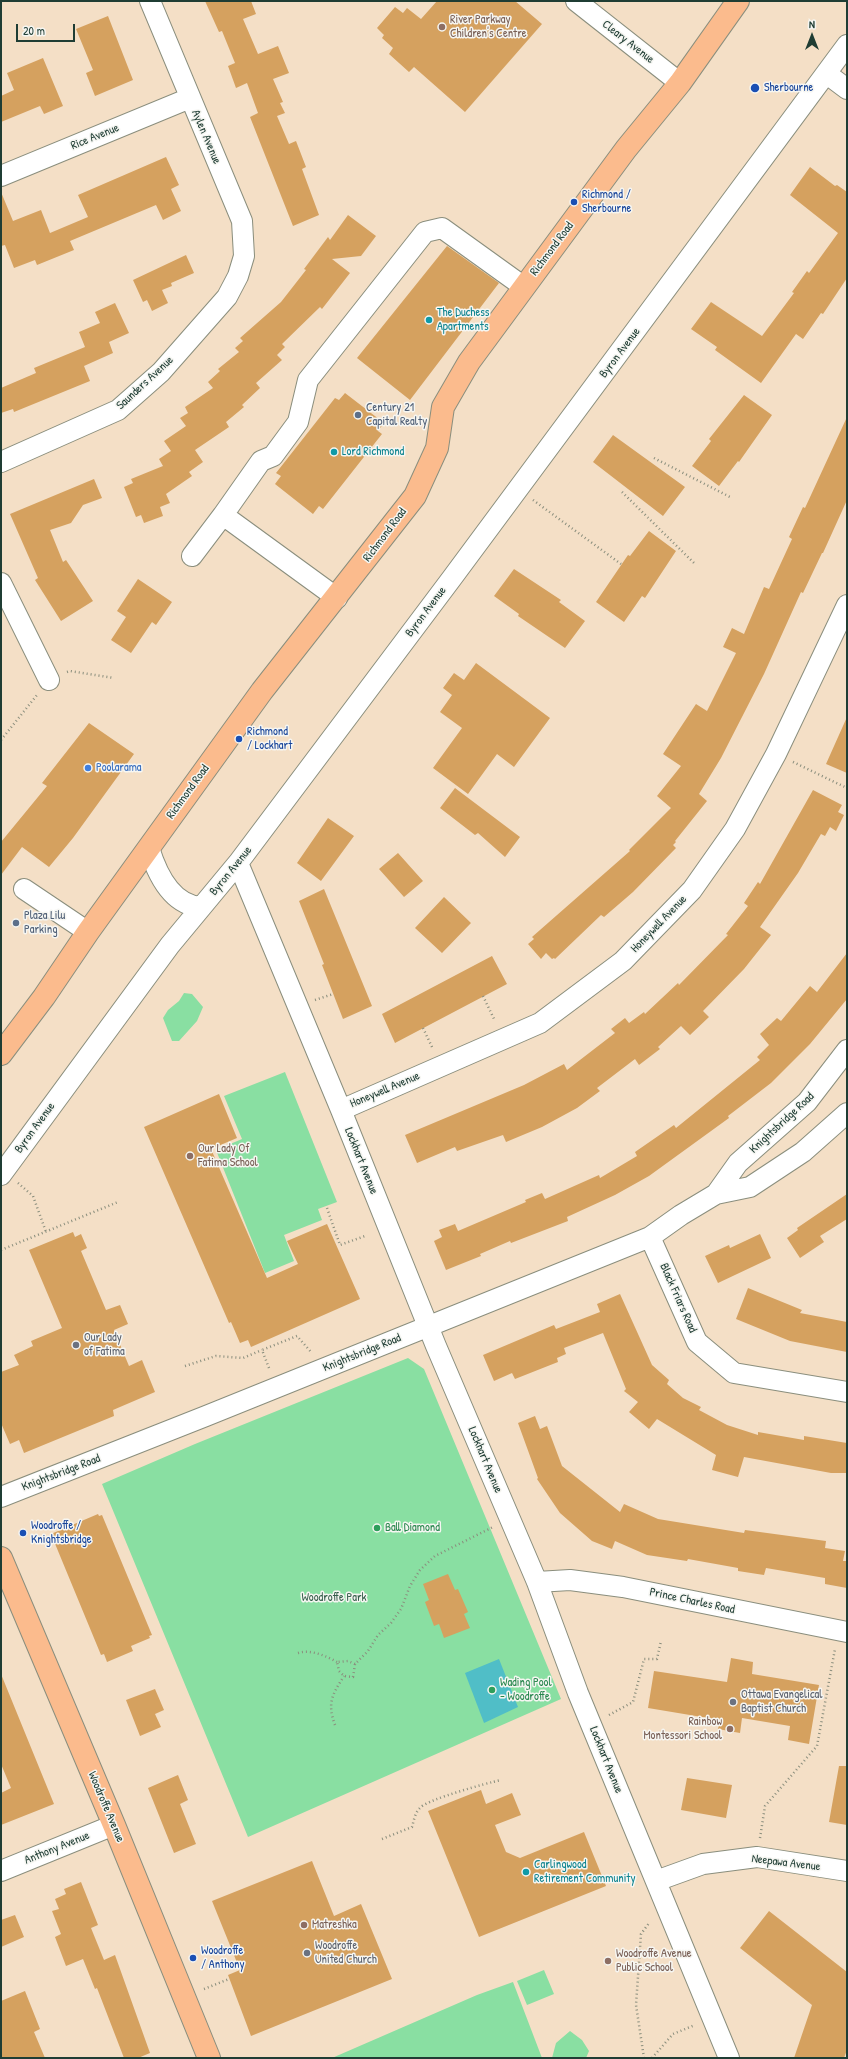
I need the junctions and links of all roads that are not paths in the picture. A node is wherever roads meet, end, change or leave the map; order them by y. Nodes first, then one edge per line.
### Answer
1 (150, 1) edge
2 (576, 1) edge
3 (738, 1) edge
4 (847, 45) edge
5 (827, 74) junction
6 (680, 83) junction
7 (847, 89) edge
8 (190, 98) junction
9 (1, 176) edge
10 (238, 276) joint
11 (524, 287) junction
12 (1, 462) edge
13 (223, 515) junction
14 (192, 556) dead end
15 (1, 583) edge
16 (337, 598) junction
17 (847, 604) edge
18 (49, 680) road end
19 (149, 848) junction
20 (238, 863) junction
21 (24, 889) dead end
22 (201, 907) junction
23 (88, 932) junction
24 (847, 1050) edge
25 (1, 1054) edge
26 (341, 1110) junction
27 (847, 1113) edge
28 (2, 1174) edge
29 (716, 1194) junction
30 (650, 1237) junction
31 (428, 1327) junction
32 (847, 1392) edge
33 (1, 1497) edge
34 (1, 1558) edge
35 (537, 1582) junction
36 (843, 1631) edge
37 (114, 1825) junction
38 (1, 1871) edge
39 (847, 1871) edge
40 (656, 1881) junction
41 (209, 2058) edge
42 (729, 2058) edge

1 - 8 street, Aylen Avenue
2 - 6 street, Cleary Avenue
3 - 6 main road, Richmond Road
4 - 5 street, Byron Avenue
5 - 7 street
5 - 20 street, Byron Avenue
6 - 11 main road, Richmond Road
8 - 9 street, Rice Avenue
8 - 10 street, Aylen Avenue
10 - 12 street, Saunders Avenue
11 - 13 street
11 - 16 main road, Richmond Road
13 - 14 street
13 - 16 street
15 - 18 street
16 - 19 main road, Richmond Road
17 - 26 street, Honeywell Avenue
19 - 22 street
19 - 23 main road, Richmond Road
20 - 22 street, Byron Avenue
20 - 26 street, Lockhart Avenue
21 - 23 street
22 - 28 street, Byron Avenue
23 - 25 main road, Richmond Road
24 - 29 street, Knightsbridge Road
26 - 31 street, Lockhart Avenue
27 - 29 street, Knightsbridge Road
29 - 30 street, Knightsbridge Road
30 - 31 street, Knightsbridge Road
30 - 32 street, Black Friars Road
31 - 33 street, Knightsbridge Road
31 - 35 street, Lockhart Avenue
34 - 37 main road, Woodroffe Avenue
35 - 36 street, Prince Charles Road
35 - 40 street, Lockhart Avenue
37 - 38 street, Anthony Avenue
37 - 41 main road, Woodroffe Avenue
39 - 40 street, Neepawa Avenue
40 - 42 street, Lockhart Avenue

